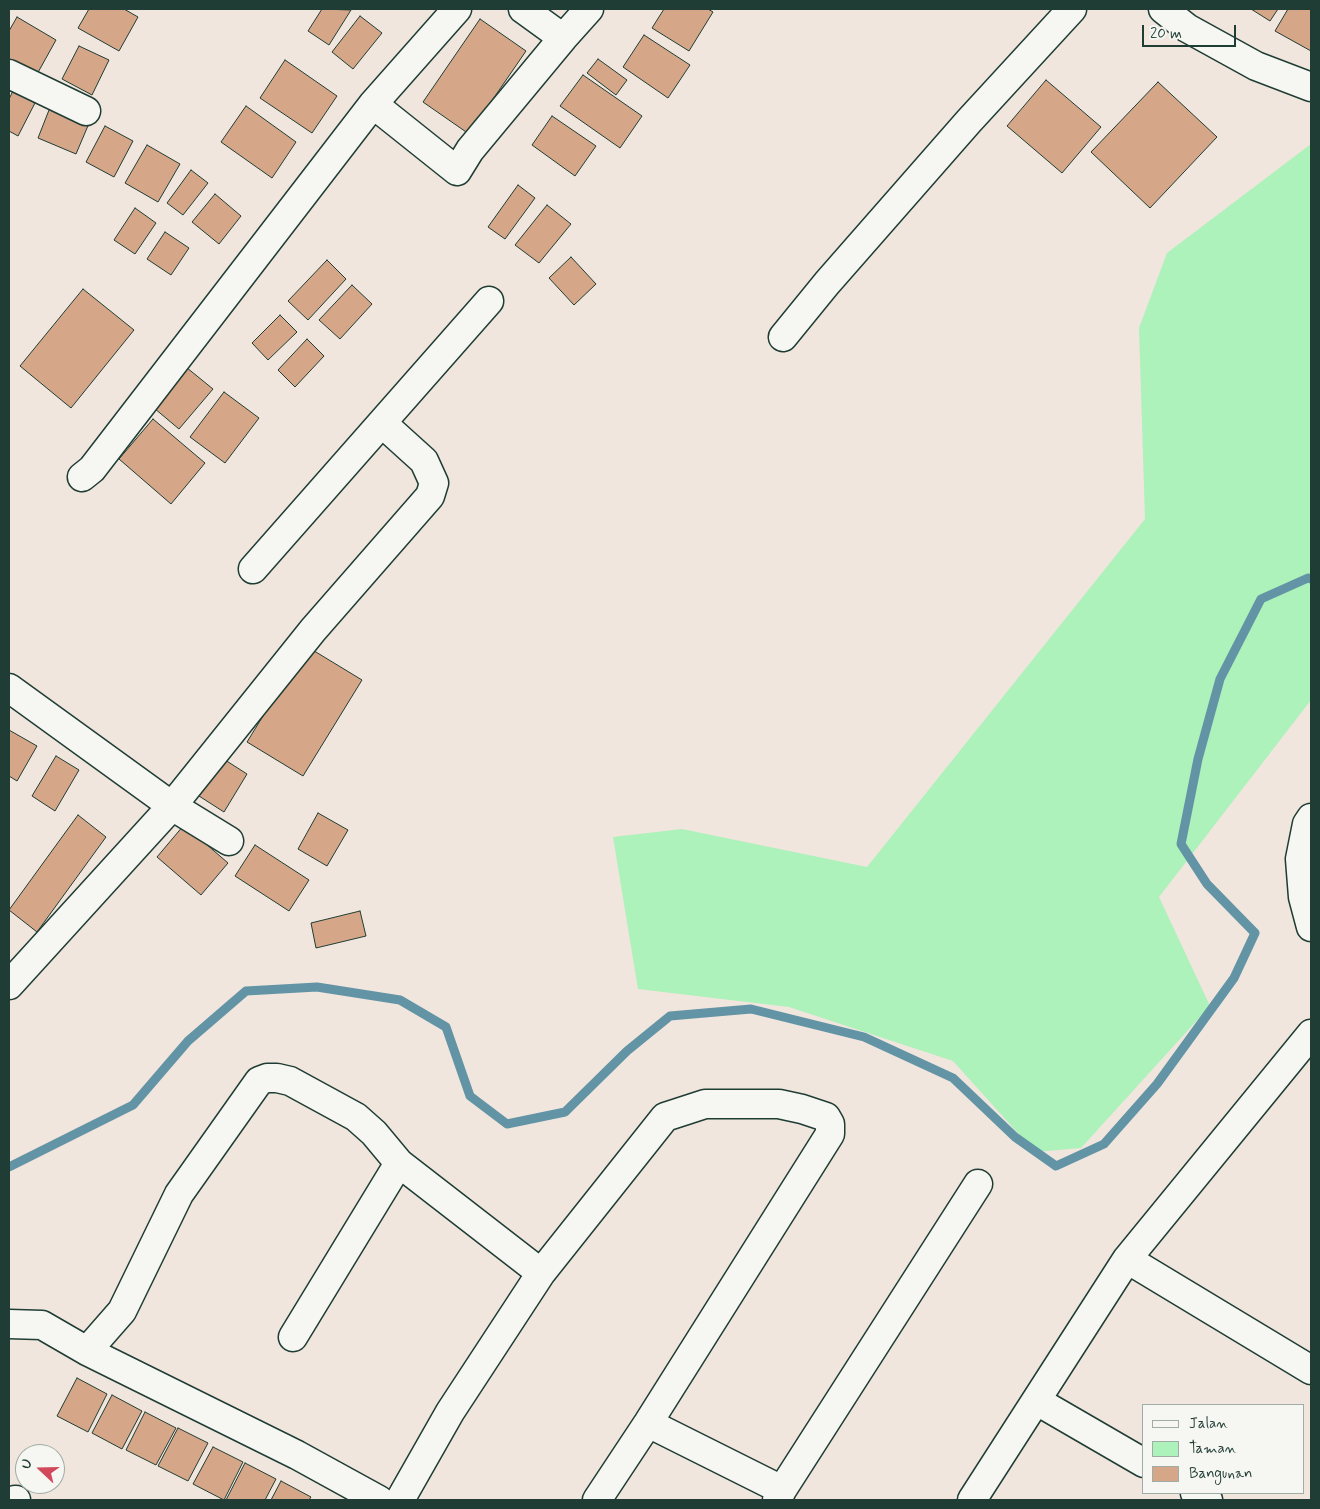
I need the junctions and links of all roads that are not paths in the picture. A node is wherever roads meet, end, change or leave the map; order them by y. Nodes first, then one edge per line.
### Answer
1 (458, 9) edge
2 (523, 9) edge
3 (589, 9) edge
4 (1072, 9) edge
5 (1163, 9) edge
6 (563, 38) junction
7 (9, 74) edge
8 (1311, 87) edge
9 (373, 104) junction
10 (86, 111) dead end
11 (489, 301) dead end
12 (782, 337) dead end
13 (382, 423) junction
14 (82, 478) dead end
15 (253, 569) dead end
16 (9, 688) edge
17 (172, 806) junction
18 (1311, 818) edge
19 (229, 841) dead end
20 (1311, 927) edge
21 (9, 985) edge
22 (1311, 1034) edge
23 (399, 1163) junction
24 (978, 1184) dead end
25 (1127, 1259) junction
26 (541, 1273) junction
27 (9, 1324) edge
28 (293, 1337) dead end
29 (87, 1351) junction
30 (1311, 1370) edge
31 (1037, 1401) junction
32 (648, 1424) junction
33 (1142, 1462) edge
34 (1197, 1494) edge
35 (779, 1495) edge
36 (379, 1500) edge
37 (400, 1500) edge
38 (597, 1500) edge
39 (972, 1500) edge
40 (1208, 1500) edge

1 - 9 street
2 - 6 street
3 - 6 street
4 - 12 street
5 - 8 street
6 - 9 street
7 - 10 street
9 - 14 street
11 - 13 street
13 - 15 street
13 - 17 street
16 - 17 street
17 - 19 street
17 - 21 street
18 - 20 street
22 - 25 street
23 - 26 street
23 - 28 street
23 - 29 street
24 - 35 street
25 - 30 street
25 - 31 street
26 - 32 street
26 - 37 street
27 - 29 street
29 - 36 street
31 - 33 street
31 - 39 street
32 - 35 street
32 - 38 street
34 - 40 street

